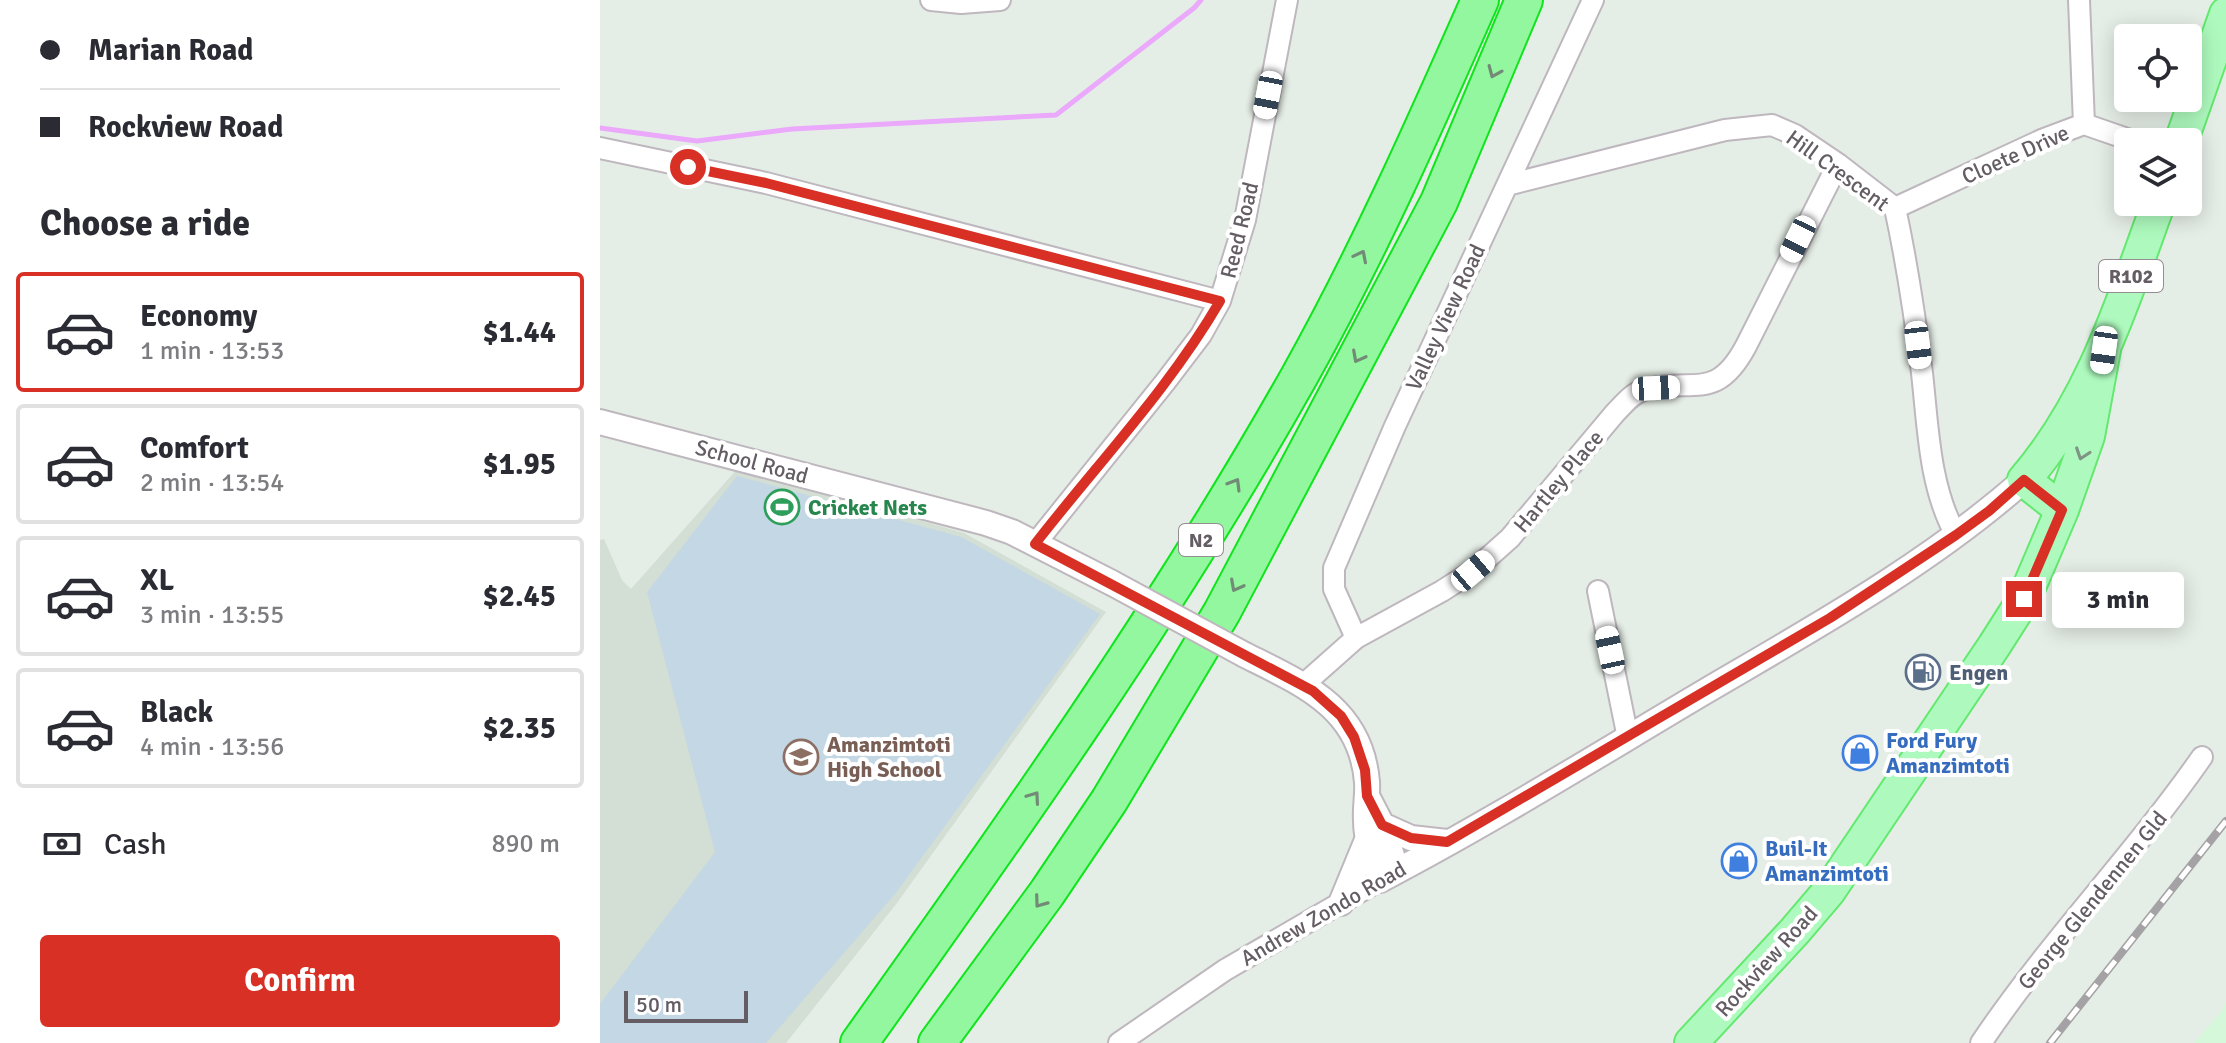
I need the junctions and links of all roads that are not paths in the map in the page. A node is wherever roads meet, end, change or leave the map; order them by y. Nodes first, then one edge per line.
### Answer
1 (931, 0) edge
2 (1000, 0) edge
3 (1287, 0) edge
4 (1480, 0) edge
5 (1524, 0) edge
6 (1593, 0) edge
7 (2079, 0) edge
8 (2226, 14) edge
9 (2084, 124) junction
10 (2186, 128) edge
11 (2114, 134) edge
12 (600, 148) edge
13 (1838, 164) junction
14 (1507, 185) junction
15 (1895, 208) junction
16 (2154, 216) edge
17 (1220, 301) junction
18 (2104, 350) junction
19 (600, 422) edge
20 (2024, 480) junction
21 (2062, 510) junction
22 (1956, 535) junction
23 (1035, 544) junction
24 (1598, 591) dead end
25 (1356, 638) junction
26 (1303, 685) junction
27 (1628, 738) junction
28 (2202, 757) dead end
29 (1375, 833) junction
30 (1447, 842) junction
31 (1001, 844) junction
32 (1389, 875) junction
33 (1341, 903) junction
34 (1131, 1039) edge
35 (831, 1043) edge
36 (859, 1043) edge
37 (937, 1043) edge
38 (1691, 1043) edge
39 (1981, 1043) edge

1 - 2 street
3 - 17 street, Reed Road
31 -> 4 highway, N2
5 -> 37 highway, N2
6 - 14 street, Valley View Road
7 - 9 street
8 - 10 main road
9 - 11 street, Cloete Drive
9 - 15 street, Cloete Drive
12 - 17 street
13 - 14 street, Hill Crescent
13 - 15 street, Hill Crescent
13 - 25 street, Hartley Place
14 - 25 street, Valley View Road
15 - 22 street, Hill Crescent
16 - 18 main road, Andrew Zondo Road / R102
17 - 23 street, Reed Road
18 - 20 main road, Andrew Zondo Road
18 -> 21 main road, Rockview Road
19 - 23 street, School Road
20 - 21 main road
20 - 22 street, Andrew Zondo Road
21 - 38 main road, Rockview Road
22 - 27 street, Andrew Zondo Road
23 - 26 street, School Road, bridge
24 - 27 street
25 - 26 street, Hartley Place
26 - 29 street, School Road
27 - 30 street, Andrew Zondo Road
28 - 39 street, George Glendennen Gld
29 - 30 street
29 - 32 street, School Road
29 - 33 street
30 - 32 street, Andrew Zondo Road
31 - 35 highway
31 - 36 highway, N2
32 - 33 street, Andrew Zondo Road
33 - 34 street, Andrew Zondo Road

